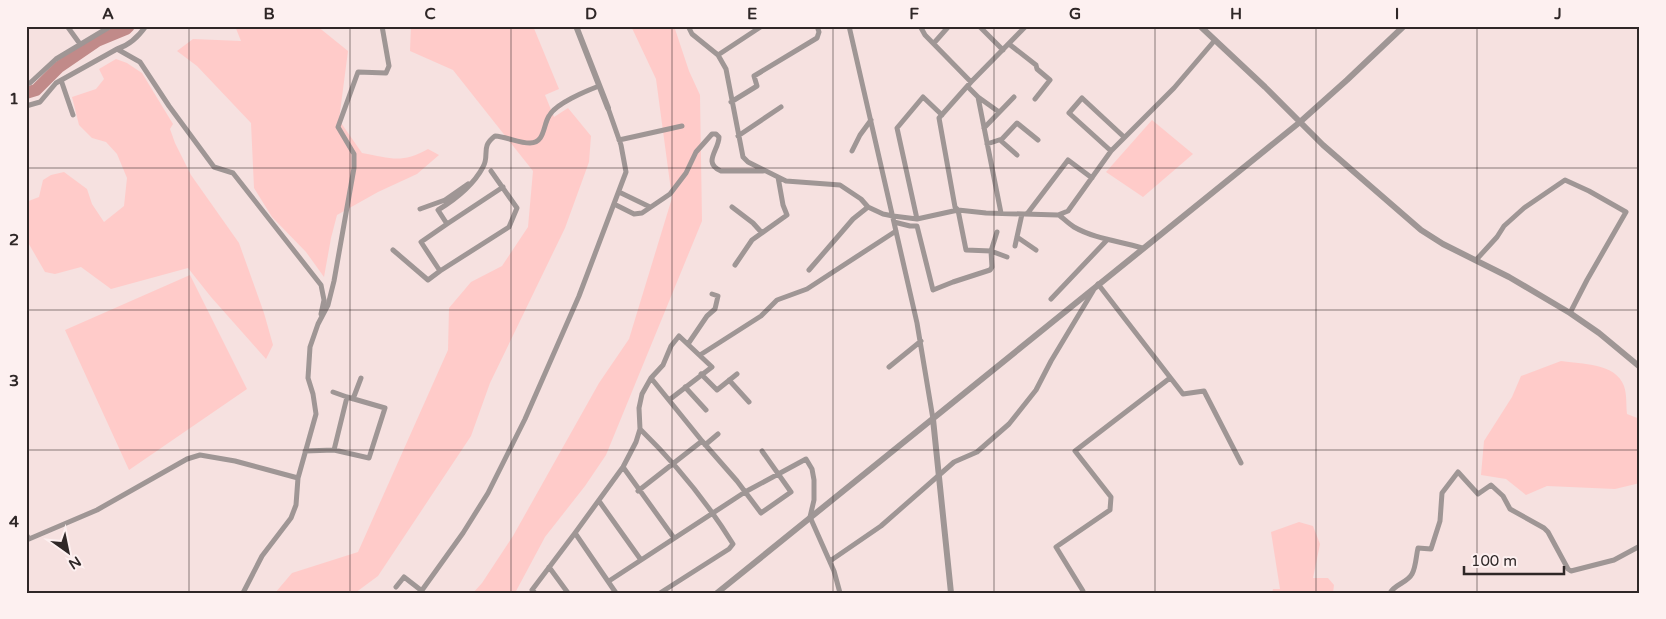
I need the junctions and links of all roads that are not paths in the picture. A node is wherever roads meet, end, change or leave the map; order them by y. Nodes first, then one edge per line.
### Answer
1 (67, 26) edge
2 (111, 26) edge
3 (146, 26) edge
4 (382, 26) edge
5 (576, 26) edge
6 (688, 26) edge
7 (762, 26) edge
8 (817, 26) edge
9 (850, 26) edge
10 (920, 26) edge
11 (949, 26) edge
12 (979, 26) edge
13 (1200, 26) edge
14 (1404, 26) edge
15 (1023, 27) edge
16 (1215, 40) junction
17 (934, 43) junction
18 (80, 44) junction
19 (1009, 44) junction
20 (117, 49) junction
21 (1003, 50) junction
22 (718, 55) junction
23 (61, 80) junction
24 (26, 84) edge
25 (970, 84) junction
26 (599, 86) junction
27 (978, 97) junction
28 (1014, 97) dead end
29 (1035, 99) dead end
30 (731, 102) junction
31 (26, 106) edge
32 (781, 107) dead end
33 (608, 108) joint
34 (999, 112) junction
35 (73, 115) dead end
36 (942, 115) junction
37 (871, 120) junction
38 (1300, 122) junction
39 (682, 126) dead end
40 (984, 128) junction
41 (738, 136) junction
42 (1124, 137) junction
43 (620, 140) junction
44 (1000, 140) junction
45 (1038, 140) dead end
46 (987, 144) junction
47 (1111, 150) junction
48 (852, 151) dead end
49 (1017, 155) dead end
50 (492, 171) dead end
51 (766, 171) junction
52 (778, 177) junction
53 (1092, 178) junction
54 (474, 179) junction
55 (503, 187) junction
56 (619, 192) junction
57 (614, 204) junction
58 (650, 207) junction
59 (732, 207) dead end
60 (868, 207) junction
61 (420, 209) dead end
62 (958, 210) junction
63 (1001, 213) junction
64 (1025, 214) junction
65 (1059, 215) junction
66 (894, 219) junction
67 (917, 220) junction
68 (447, 224) junction
69 (896, 231) junction
70 (998, 232) dead end
71 (762, 233) junction
72 (1017, 237) junction
73 (1107, 240) junction
74 (1015, 246) dead end
75 (1142, 248) junction
76 (393, 250) dead end
77 (1036, 250) dead end
78 (991, 251) junction
79 (1008, 257) dead end
80 (1476, 260) junction
81 (735, 264) dead end
82 (809, 270) dead end
83 (440, 271) junction
84 (1098, 284) junction
85 (718, 296) dead end
86 (1051, 299) dead end
87 (1570, 313) junction
88 (318, 324) junction
89 (921, 341) junction
90 (688, 344) junction
91 (700, 355) junction
92 (889, 367) dead end
93 (1640, 367) edge
94 (702, 374) junction
95 (736, 374) dead end
96 (361, 378) dead end
97 (651, 378) junction
98 (1170, 378) junction
99 (729, 380) junction
100 (685, 387) junction
101 (333, 392) dead end
102 (350, 398) junction
103 (670, 400) junction
104 (749, 402) dead end
105 (706, 410) dead end
106 (933, 419) junction
107 (640, 429) junction
108 (718, 434) dead end
109 (704, 443) junction
110 (334, 450) junction
111 (305, 451) junction
112 (762, 451) dead end
113 (1241, 463) dead end
114 (672, 465) junction
115 (622, 467) junction
116 (778, 474) junction
117 (939, 475) junction
118 (298, 478) junction
119 (638, 491) junction
120 (745, 492) junction
121 (599, 500) junction
122 (714, 513) junction
123 (810, 517) junction
124 (26, 534) edge
125 (575, 534) junction
126 (674, 538) junction
127 (1640, 546) edge
128 (641, 560) junction
129 (830, 561) junction
130 (549, 567) junction
131 (609, 581) junction
132 (396, 587) dead end
133 (421, 592) edge
134 (243, 593) edge
135 (535, 593) edge
136 (568, 593) edge
137 (616, 593) edge
138 (660, 593) edge
139 (717, 593) edge
140 (840, 593) edge
141 (951, 593) edge
142 (1082, 593) edge
143 (1390, 593) edge

1 - 18 street
2 - 18 street
3 - 20 street
4 - 88 street
5 - 26 street
6 - 22 street
7 - 22 street
8 - 30 street
9 - 37 street
10 - 17 street
11 - 17 street
12 - 21 street
13 - 16 street
14 - 38 street
15 - 19 street
16 - 38 street
16 - 42 street
17 - 25 street
18 - 24 street
19 - 21 street
19 - 29 street
20 - 23 street
20 - 88 street
21 - 25 street
22 - 30 street
23 - 31 street
23 - 35 street
25 - 27 street
25 - 36 street
26 - 33 street
26 - 54 street
27 - 34 street
27 - 40 street
28 - 34 street
30 - 41 street
32 - 41 street
33 - 43 street
34 - 40 street
36 - 62 street
36 - 67 street
37 - 48 street
37 - 66 street
38 - 75 street
38 - 80 street
39 - 43 street
40 - 46 street
41 - 51 street
42 - 47 street
42 - 47 street
43 - 56 street
44 - 45 street
44 - 46 street
44 - 49 street
46 - 63 street
47 - 53 street
50 - 55 street
51 - 52 street
51 - 58 street
52 - 60 street
52 - 71 street
53 - 64 street
53 - 65 street
54 - 61 street
54 - 68 street
55 - 68 street
55 - 83 street
56 - 57 street
56 - 58 street
57 - 58 street
57 - 133 street
59 - 71 street
60 - 66 street
60 - 82 street
62 - 63 street
62 - 67 street
62 - 78 street
63 - 64 street
64 - 65 street
64 - 72 street
65 - 73 street
66 - 67 street
66 - 69 street
66 - 78 street
68 - 83 street
69 - 89 street
69 - 91 street
70 - 78 street
71 - 81 street
72 - 74 street
72 - 77 street
73 - 75 street
73 - 86 street
75 - 84 street
76 - 83 street
78 - 79 street
80 - 87 street
80 - 87 street
84 - 98 street
84 - 106 street
84 - 117 street
85 - 90 street
87 - 93 street
88 - 111 street
89 - 92 street
89 - 106 street
90 - 91 street
90 - 97 street
91 - 94 street
94 - 99 street
94 - 100 street
95 - 99 street
96 - 102 street
97 - 103 street
97 - 107 street
98 - 113 street
98 - 142 street
99 - 104 street
100 - 103 street
100 - 105 street
101 - 102 street
102 - 110 street
102 - 110 street
103 - 109 street
106 - 117 street
106 - 123 street
107 - 114 street
107 - 115 street
108 - 109 street
109 - 114 street
109 - 120 street
110 - 111 street
111 - 118 street
112 - 116 street
114 - 119 street
114 - 122 street
115 - 119 street
115 - 121 street
116 - 120 street
116 - 120 street
116 - 123 street
117 - 129 street
117 - 141 street
118 - 124 street
118 - 134 street
119 - 126 street
120 - 122 street
121 - 125 street
121 - 128 street
122 - 126 street
122 - 138 street
123 - 129 street
123 - 139 street
125 - 130 street
125 - 131 street
126 - 128 street
127 - 143 street
128 - 131 street
129 - 140 street
130 - 135 street
130 - 136 street
131 - 137 street
132 - 133 street

